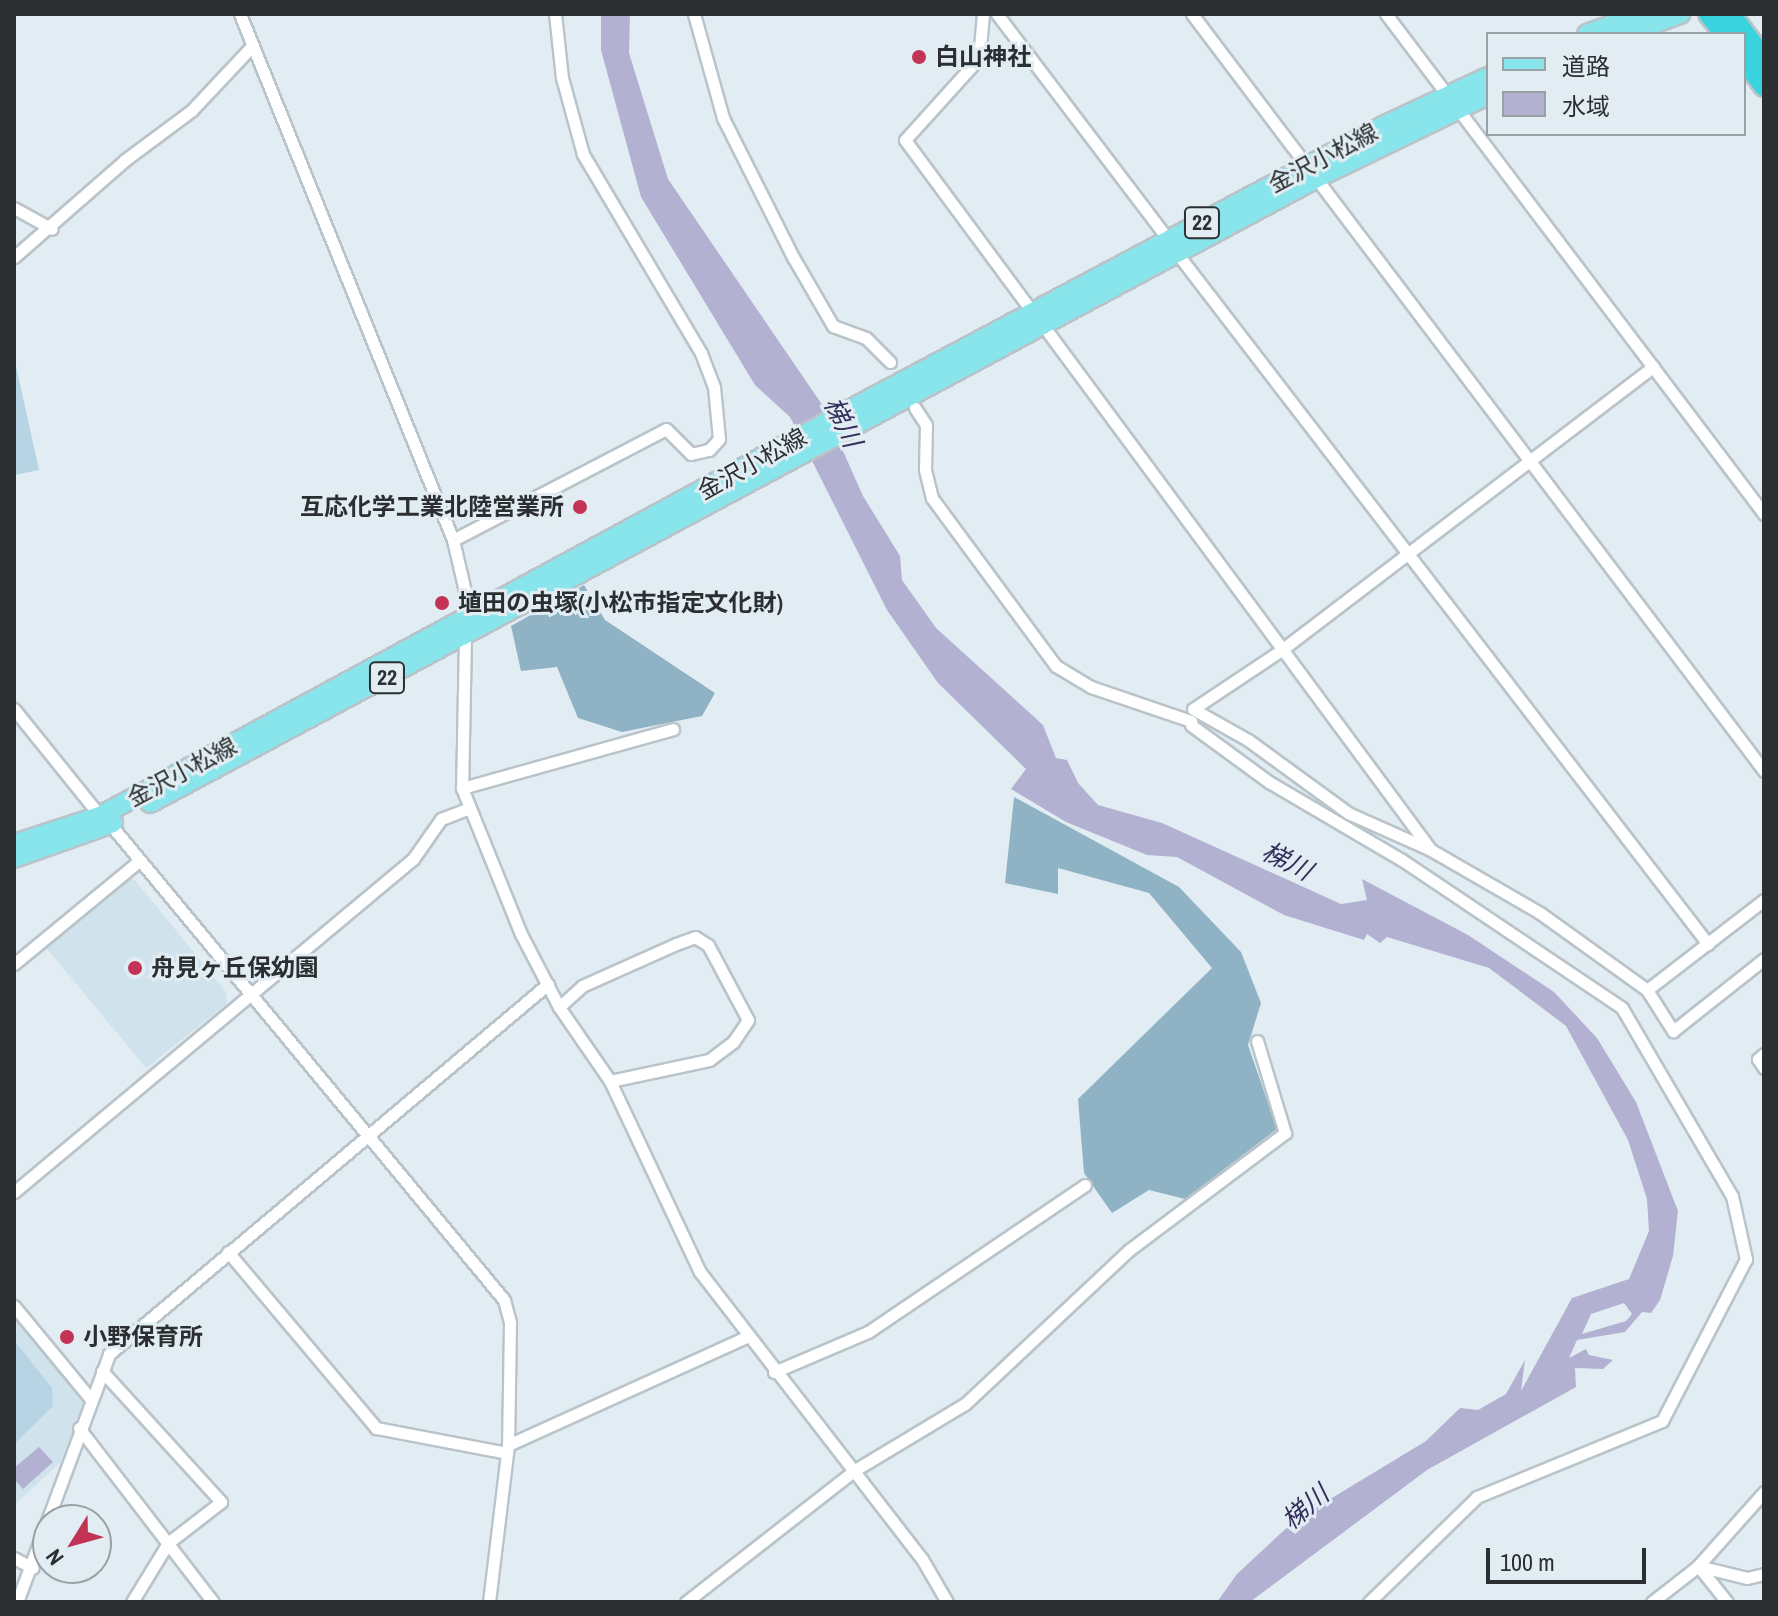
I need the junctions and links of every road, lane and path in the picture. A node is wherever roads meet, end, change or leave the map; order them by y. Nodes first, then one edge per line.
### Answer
1 (240, 14) edge
2 (555, 14) edge
3 (694, 14) edge
4 (983, 14) edge
5 (997, 14) edge
6 (1192, 14) edge
7 (1386, 14) edge
8 (1641, 14) edge
9 (1680, 14) edge
10 (1709, 14) edge
11 (1730, 14) edge
12 (1592, 32) edge
13 (1631, 32) edge
14 (1723, 32) edge
15 (1743, 32) edge
16 (1746, 36) edge
17 (253, 45) junction
18 (1764, 60) edge
19 (1746, 62) edge
20 (1486, 78) edge
21 (1764, 86) edge
22 (1486, 95) edge
23 (1453, 102) junction
24 (1311, 172) junction
25 (14, 208) edge
26 (52, 229) junction
27 (1172, 247) junction
28 (14, 257) edge
29 (1038, 319) junction
30 (890, 362) dead end
31 (1653, 367) junction
32 (915, 408) dead end
33 (1529, 461) junction
34 (749, 474) junction
35 (1764, 514) edge
36 (453, 540) junction
37 (1404, 553) junction
38 (471, 617) junction
39 (465, 637) junction
40 (1280, 651) junction
41 (14, 709) edge
42 (1193, 709) junction
43 (1191, 725) junction
44 (673, 729) dead end
45 (1764, 771) edge
46 (462, 788) junction
47 (470, 808) junction
48 (105, 820) junction
49 (14, 844) edge
50 (1431, 850) junction
51 (14, 858) edge
52 (139, 861) junction
53 (1764, 900) edge
54 (1708, 944) junction
55 (1764, 959) edge
56 (14, 964) edge
57 (548, 984) junction
58 (1647, 990) junction
59 (254, 993) junction
60 (559, 1007) junction
61 (1257, 1041) dead end
62 (1764, 1054) edge
63 (1764, 1068) edge
64 (610, 1081) junction
65 (368, 1135) junction
66 (1085, 1185) dead end
67 (14, 1192) edge
68 (228, 1252) junction
69 (14, 1306) edge
70 (748, 1336) junction
71 (102, 1371) junction
72 (774, 1372) junction
73 (89, 1397) junction
74 (79, 1428) junction
75 (507, 1449) junction
76 (855, 1470) junction
77 (1764, 1492) edge
78 (50, 1504) edge
79 (168, 1543) junction
80 (14, 1558) edge
81 (1698, 1566) junction
82 (32, 1567) edge
83 (32, 1570) edge
84 (1764, 1574) edge
85 (17, 1602) edge
86 (132, 1602) edge
87 (213, 1602) edge
88 (489, 1602) edge
89 (686, 1602) edge
90 (947, 1602) edge
91 (1369, 1602) edge
92 (1652, 1602) edge
93 (1727, 1602) edge

1 - 17 street
2 - 36 street
3 - 30 street
4 - 29 street
5 - 27 street
6 - 24 street
7 - 23 street
8 - 12 main road
9 - 13 main road
10 - 14 highway
11 - 15 highway
16 - 18 highway
17 - 26 street
17 - 36 street
19 - 21 highway
20 - 23 main road, 金沢小松線 / 22
22 - 23 main road, 金沢小松線 / 22
23 - 24 main road, 金沢小松線 / 22
23 - 31 street
24 - 27 main road, 金沢小松線 / 22
24 - 33 street
25 - 26 street
26 - 28 street
27 - 29 main road, 金沢小松線 / 22
27 - 37 street
29 - 34 main road, 金沢小松線 / 22
29 - 40 street
31 - 33 street
31 - 35 street
32 - 43 street
33 - 37 street
33 - 45 street
34 - 38 main road, 金沢小松線 / 22
34 - 39 main road, 金沢小松線 / 22
36 - 38 street
37 - 40 street
37 - 54 street
38 - 48 main road, 金沢小松線 / 22
39 - 46 street
39 - 48 main road, 金沢小松線 / 22
40 - 42 street
40 - 50 street
41 - 48 street
42 - 43 street
42 - 50 street
43 - 91 street
44 - 46 street
46 - 47 street
47 - 57 street
47 - 59 street
48 - 49 main road, 金沢小松線 / 22
48 - 51 main road, 金沢小松線 / 22
48 - 52 street
50 - 58 street
52 - 56 street
52 - 59 street
53 - 54 street
54 - 58 street
55 - 58 street
57 - 60 street
57 - 65 street
59 - 65 street
59 - 67 street
60 - 64 street
60 - 64 street
61 - 76 street
62 - 63 street
64 - 70 street
65 - 68 street
65 - 75 street
66 - 72 street
68 - 71 street
68 - 75 street
69 - 73 street
70 - 72 street
70 - 75 street
71 - 73 street
71 - 79 street
72 - 76 street
73 - 74 street
74 - 78 street
74 - 79 street
75 - 88 street
76 - 89 street
76 - 90 street
77 - 81 street
79 - 86 street
79 - 87 street
80 - 82 street
81 - 84 street
81 - 92 street
81 - 93 street
83 - 85 street

